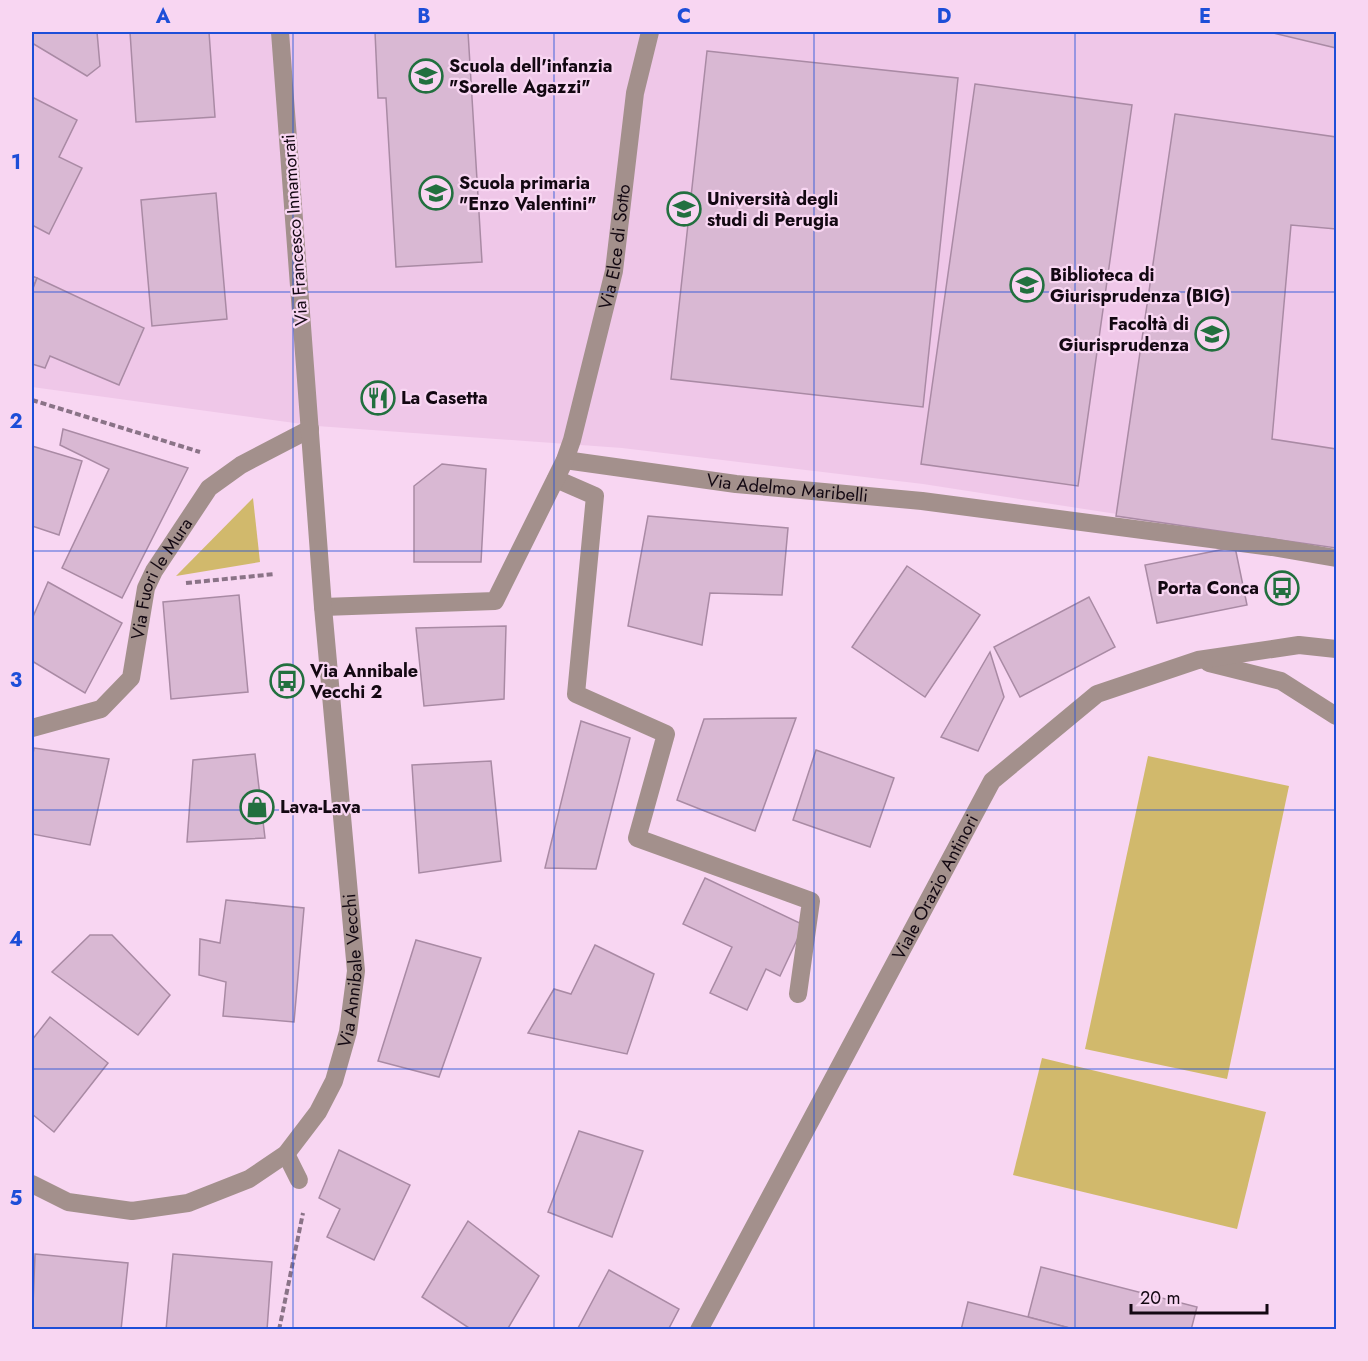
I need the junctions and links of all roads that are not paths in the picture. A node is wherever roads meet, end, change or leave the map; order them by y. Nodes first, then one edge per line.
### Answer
1 (280, 32) edge
2 (650, 32) edge
3 (310, 429) junction
4 (565, 460) junction
5 (556, 479) junction
6 (1336, 558) edge
7 (323, 607) junction
8 (1336, 649) edge
9 (1198, 660) junction
10 (1336, 716) edge
11 (32, 728) edge
12 (798, 994) dead end
13 (286, 1154) junction
14 (299, 1180) road end
15 (32, 1184) edge
16 (699, 1329) edge

1 - 3 street, Via Francesco Innamorati
2 - 4 street, Via Elce di Sotto
3 - 7 street, Via Annibale Vecchi
3 - 11 street, Via Fuori le Mura
4 - 5 street
4 - 6 street, Via Adelmo Maribelli
5 - 7 street
5 - 12 street
7 - 13 street, Via Annibale Vecchi
8 - 9 street, Viale Orazio Antinori
9 - 10 street
9 - 16 street, Viale Orazio Antinori
13 - 14 street
13 - 15 street, Via Annibale Vecchi

